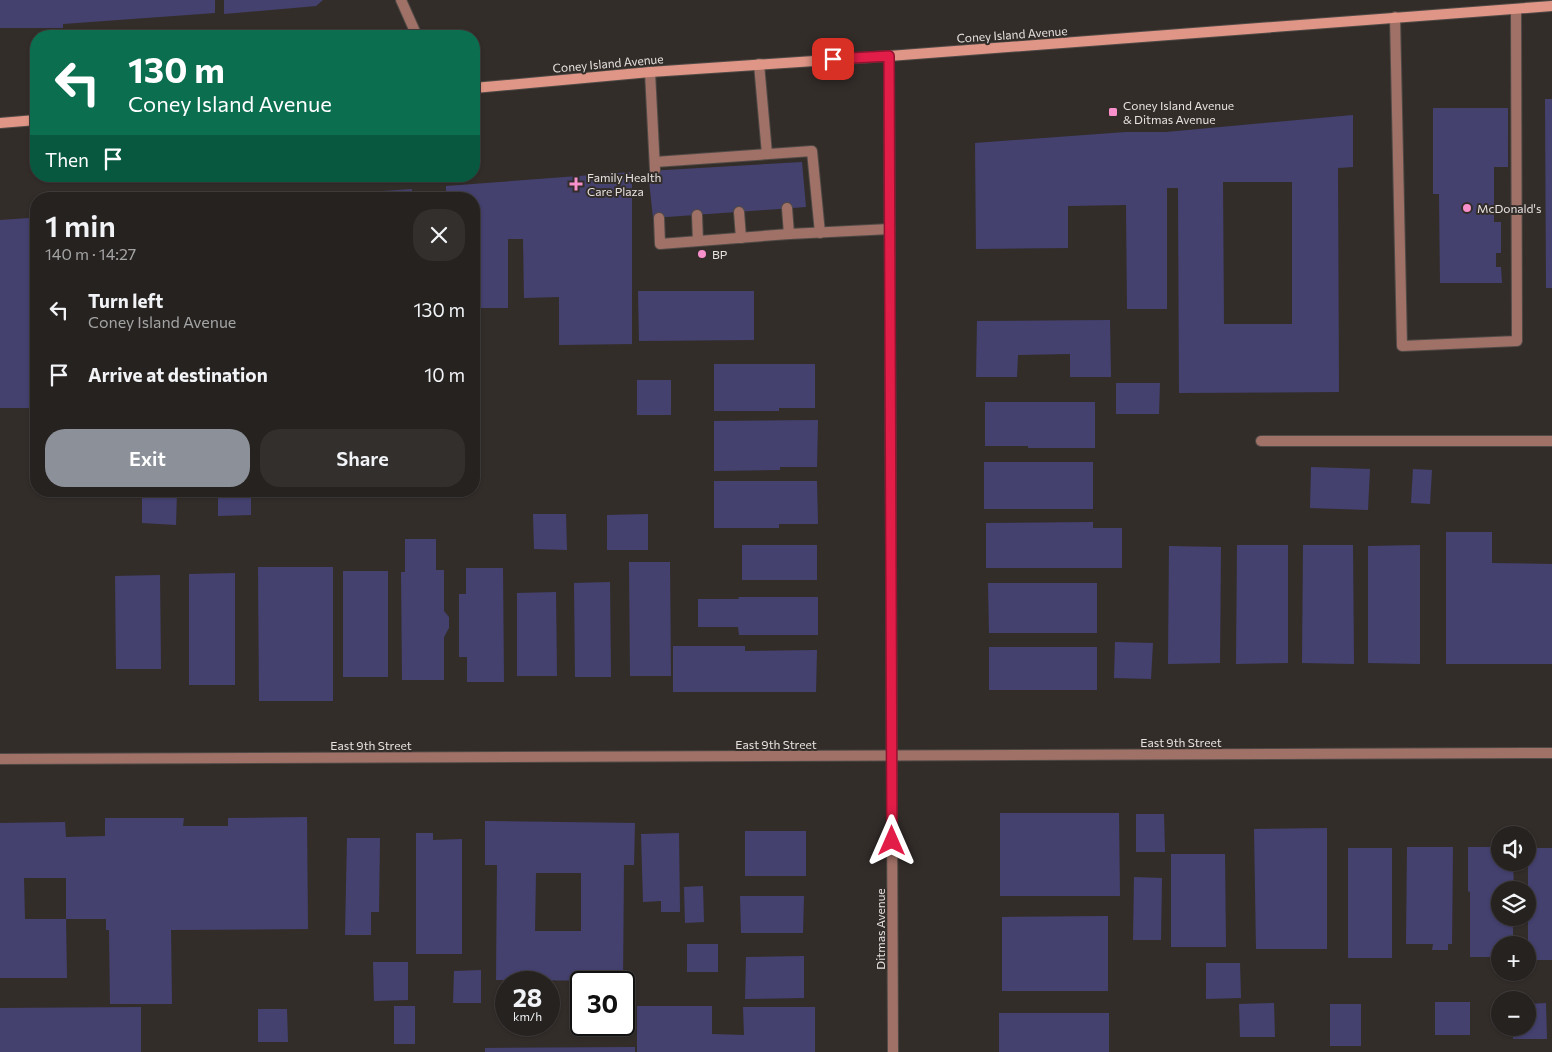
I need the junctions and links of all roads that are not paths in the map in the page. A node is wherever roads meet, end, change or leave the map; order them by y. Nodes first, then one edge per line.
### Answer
1 (401, 0) edge
2 (1552, 6) edge
3 (1516, 9) junction
4 (1395, 17) junction
5 (414, 30) edge
6 (889, 56) junction
7 (759, 64) junction
8 (650, 72) junction
9 (480, 87) edge
10 (30, 120) edge
11 (0, 123) edge
12 (767, 154) junction
13 (787, 208) dead end
14 (739, 212) dead end
15 (696, 215) dead end
16 (659, 218) dead end
17 (890, 229) junction
18 (820, 233) junction
19 (789, 234) junction
20 (741, 238) junction
21 (698, 241) junction
22 (1261, 441) dead end
23 (1552, 441) edge
24 (1552, 753) edge
25 (892, 755) junction
26 (0, 759) edge
27 (893, 1052) edge

1 - 5 street
2 - 3 main road, Coney Island Avenue
3 - 4 main road, Coney Island Avenue
3 - 4 street
4 - 6 main road, Coney Island Avenue
6 - 7 main road, Coney Island Avenue
6 - 17 street, Ditmas Avenue
7 - 8 main road, Coney Island Avenue
7 - 12 street
8 - 9 main road, Coney Island Avenue
8 - 12 street
10 - 11 main road
12 - 18 street
13 - 19 street
14 - 20 street
15 - 21 street
16 - 21 street
17 - 18 street
17 - 25 street, Ditmas Avenue
18 - 19 street
19 - 20 street
20 - 21 street
22 - 23 street
24 - 25 street, East 9th Street
25 - 26 street, East 9th Street
25 - 27 street, Ditmas Avenue

